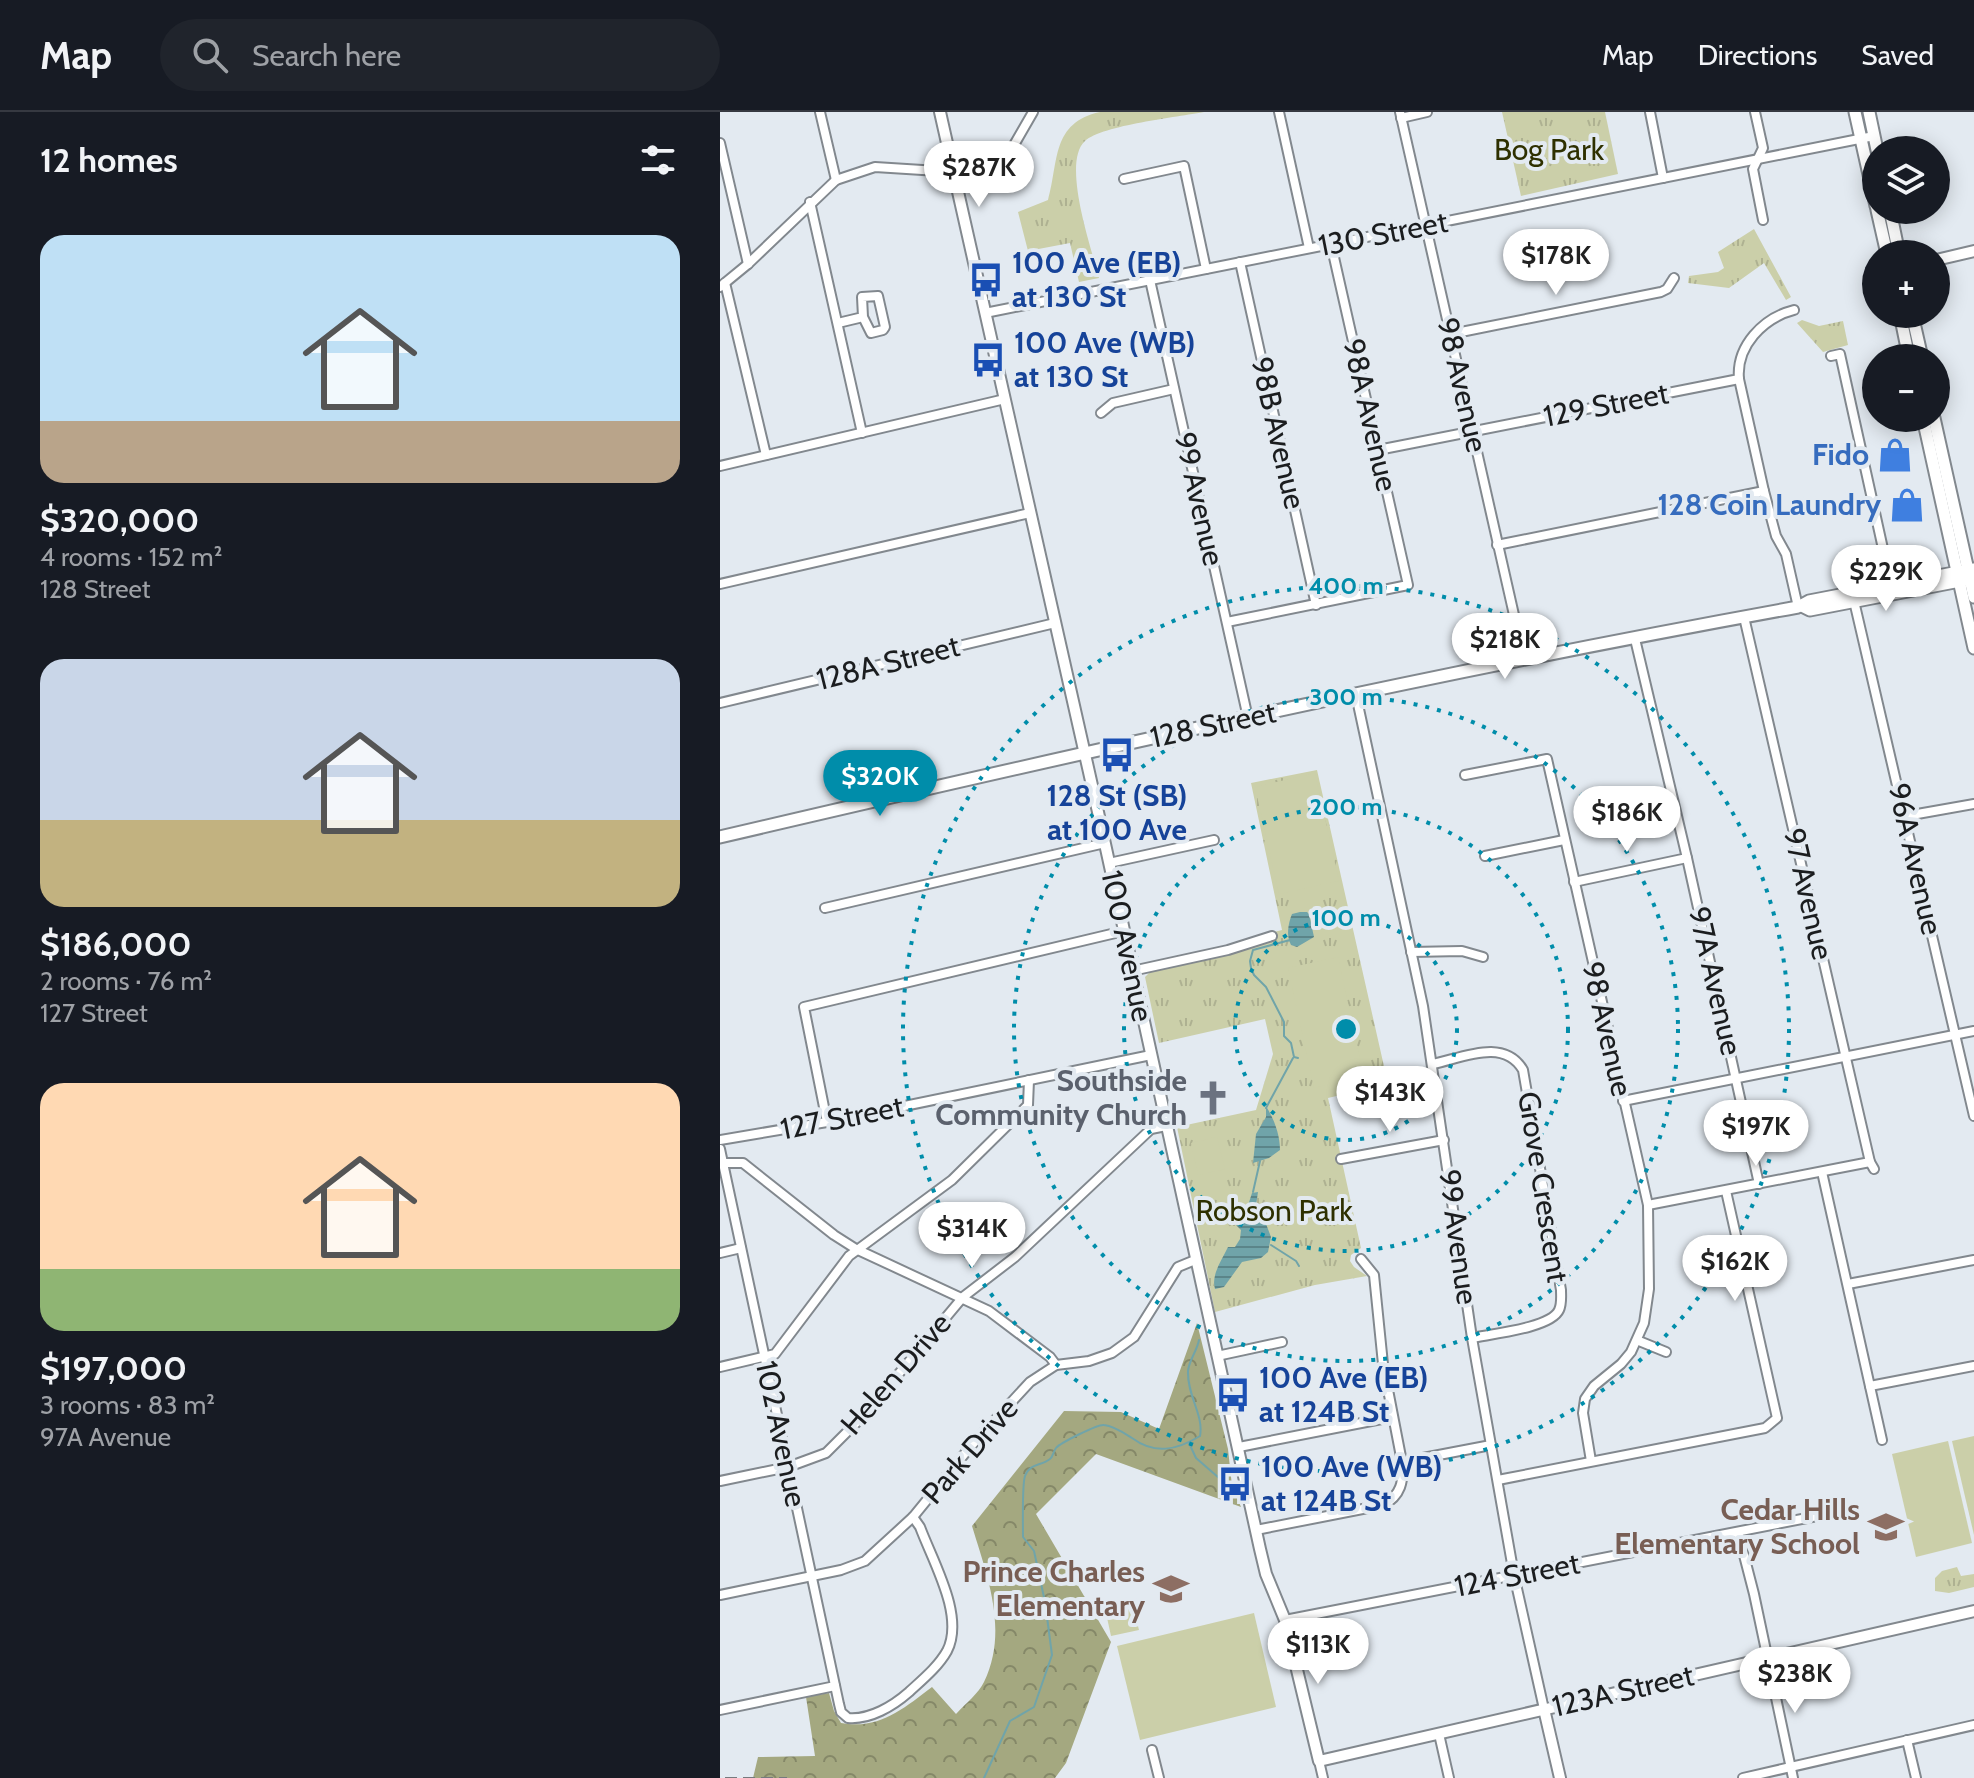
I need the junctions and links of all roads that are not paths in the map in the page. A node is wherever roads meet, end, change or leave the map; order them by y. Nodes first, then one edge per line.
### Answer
1 (820, 112) edge
2 (940, 112) edge
3 (1033, 112) edge
4 (1279, 112) edge
5 (1427, 112) edge
6 (1650, 112) edge
7 (1755, 112) edge
8 (1855, 112) edge
9 (1869, 112) edge
10 (1400, 115) edge
11 (1874, 136) edge
12 (1861, 138) junction
13 (720, 143) edge
14 (1862, 143) edge
15 (1758, 159) junction
16 (722, 163) edge
17 (954, 172) junction
18 (1663, 178) junction
19 (1124, 179) dead end
20 (836, 180) junction
21 (810, 202) junction
22 (1763, 220) dead end
23 (1425, 225) junction
24 (1331, 244) junction
25 (1309, 248) junction
26 (1974, 251) edge
27 (1950, 257) edge
28 (1240, 262) junction
29 (748, 264) junction
30 (1206, 269) junction
31 (1674, 278) dead end
32 (1150, 280) junction
33 (723, 285) edge
34 (1794, 310) dead end
35 (985, 313) junction
36 (863, 317) junction
37 (838, 323) junction
38 (1451, 334) junction
39 (1831, 356) dead end
40 (1739, 379) junction
41 (1174, 389) junction
42 (1005, 399) junction
43 (1101, 413) dead end
44 (1473, 431) junction
45 (1927, 432) edge
46 (1935, 432) edge
47 (1938, 432) edge
48 (862, 433) junction
49 (1939, 437) junction
50 (1378, 450) junction
51 (766, 455) junction
52 (720, 466) edge
53 (1764, 491) junction
54 (1030, 513) junction
55 (1497, 545) junction
56 (1967, 575) edge
57 (720, 584) edge
58 (1891, 585) junction
59 (1974, 597) edge
60 (1854, 601) junction
61 (1316, 605) junction
62 (1800, 607) junction
63 (1744, 617) junction
64 (1227, 622) junction
65 (1055, 623) junction
66 (1635, 639) junction
67 (1974, 648) edge
68 (1524, 659) junction
69 (1356, 695) junction
70 (720, 703) edge
71 (1248, 718) junction
72 (1085, 752) junction
73 (1465, 775) dead end
74 (1974, 804) edge
75 (1906, 816) junction
76 (720, 837) edge
77 (1214, 840) dead end
78 (1564, 840) junction
79 (1105, 843) junction
80 (1485, 856) dead end
81 (1687, 858) junction
82 (1109, 863) junction
83 (1574, 882) junction
84 (825, 908) dead end
85 (1124, 931) junction
86 (1272, 936) dead end
87 (1411, 952) junction
88 (1483, 957) dead end
89 (1132, 971) junction
90 (1974, 1031) edge
91 (1955, 1034) junction
92 (1151, 1055) junction
93 (1845, 1056) junction
94 (1433, 1064) junction
95 (1736, 1078) junction
96 (1029, 1080) junction
97 (1623, 1101) junction
98 (1974, 1116) edge
99 (827, 1122) junction
100 (1166, 1126) junction
101 (720, 1140) edge
102 (1444, 1140) junction
103 (720, 1149) edge
104 (1341, 1159) dead end
105 (723, 1163) junction
106 (1822, 1172) junction
107 (1759, 1184) junction
108 (1726, 1191) junction
109 (1648, 1205) junction
110 (741, 1248) junction
111 (856, 1249) junction
112 (720, 1253) edge
113 (1361, 1259) dead end
114 (1195, 1260) junction
115 (1974, 1260) edge
116 (1848, 1284) junction
117 (963, 1297) junction
118 (1472, 1338) junction
119 (1639, 1341) junction
120 (1282, 1342) dead end
121 (1666, 1352) dead end
122 (1217, 1356) junction
123 (764, 1357) junction
124 (1056, 1365) junction
125 (1974, 1366) edge
126 (720, 1367) edge
127 (1870, 1386) junction
128 (1392, 1417) junction
129 (1882, 1440) dead end
130 (1491, 1445) junction
131 (1239, 1447) junction
132 (1591, 1461) junction
133 (1402, 1462) junction
134 (788, 1467) junction
135 (1498, 1480) junction
136 (720, 1481) edge
137 (1843, 1511) dead end
138 (913, 1517) junction
139 (1256, 1530) junction
140 (1738, 1532) junction
141 (1514, 1575) junction
142 (811, 1576) junction
143 (720, 1595) edge
144 (1974, 1611) edge
145 (1285, 1620) junction
146 (1767, 1659) junction
147 (835, 1686) junction
148 (1544, 1709) junction
149 (720, 1710) edge
150 (846, 1716) joint
151 (1974, 1725) edge
152 (1439, 1734) junction
153 (1907, 1740) junction
154 (1152, 1750) dead end
155 (1319, 1761) junction
156 (1790, 1767) junction
157 (1159, 1778) edge
158 (1323, 1778) edge
159 (1449, 1778) edge
160 (1560, 1778) edge
161 (1743, 1778) edge
162 (1793, 1778) edge
163 (1916, 1778) edge

1 - 20 street
2 - 17 street, 100 Avenue
3 - 17 street
4 - 25 street
5 - 10 street
6 - 18 street
7 - 15 street
8 - 12 main road
9 - 11 main road
10 - 23 street, 98 Avenue
12 - 14 main road
12 - 15 street, 130 Street
13 - 16 street
15 - 18 street, 130 Street
15 - 22 street
16 - 29 street
17 - 20 street
17 - 35 street, 100 Avenue
18 - 23 street, 130 Street
19 - 30 street
20 - 21 street
21 - 29 street
21 - 37 street
23 - 24 street, 130 Street
23 - 38 street, 98 Avenue
24 - 25 street, 130 Street
24 - 50 street, 98A Avenue
25 - 28 street, 130 Street
26 - 27 street
28 - 30 street, 130 Street
28 - 61 street, 98B Avenue
29 - 33 street
30 - 32 street, 130 Street
31 - 38 street
32 - 35 street, 130 Street
32 - 41 street, 99 Avenue
33 - 51 street
34 - 40 street
35 - 42 street, 100 Avenue
36 - 36 street
36 - 37 street
37 - 48 street
38 - 44 street, 98 Avenue
39 - 58 street
40 - 44 street, 129 Street
40 - 53 street
41 - 43 street
41 - 64 street, 99 Avenue
42 - 48 street
42 - 54 street, 100 Avenue
44 - 50 street, 129 Street
44 - 55 street, 98 Avenue
45 - 56 main road
46 - 49 main road
47 - 49 main road
48 - 51 street
49 - 56 main road
50 - 61 street, 98A Avenue
51 - 52 street
53 - 55 street
53 - 62 street
54 - 57 street
54 - 65 street, 100 Avenue
55 - 68 street, 98 Avenue
56 - 58 main road, 128 Street
56 - 59 main road
56 - 60 main road, 128 Street
56 - 67 main road
58 - 62 main road, 128 Street
60 - 62 main road, 128 Street
60 - 75 street, 96A Avenue
61 - 64 street
62 - 63 main road, 128 Street
63 - 66 main road, 128 Street
63 - 93 street, 97 Avenue
64 - 71 street, 99 Avenue
65 - 70 street, 128A Street
65 - 72 street, 100 Avenue
66 - 68 main road, 128 Street
66 - 81 street, 97A Avenue
68 - 69 main road, 128 Street
69 - 71 main road, 128 Street
69 - 87 street, 99 Avenue
71 - 72 main road, 128 Street
72 - 76 main road, 128 Street
72 - 79 street, 100 Avenue
73 - 78 street, 98 Avenue
74 - 75 street
75 - 91 street, 96A Avenue
77 - 82 street
78 - 80 street
78 - 83 street, 98 Avenue
79 - 82 street, 100 Avenue
79 - 84 street
81 - 83 street
81 - 95 street, 97A Avenue
82 - 85 street, 100 Avenue
83 - 97 street, 98 Avenue
85 - 89 street, 100 Avenue
85 - 99 street
86 - 89 street
87 - 88 street
87 - 94 street, 99 Avenue
89 - 92 street, 100 Avenue
90 - 91 street
91 - 93 street
91 - 98 street, 96A Avenue
92 - 96 street, 127 Street
92 - 100 street, 100 Avenue
93 - 95 street
93 - 106 street, 97 Avenue
94 - 102 street, 99 Avenue
94 - 118 street, Grove Crescent
95 - 97 street
95 - 107 street, 97A Avenue
96 - 99 street, 127 Street
96 - 111 street
97 - 109 street, 98 Avenue
99 - 101 street, 127 Street
100 - 114 street, 100 Avenue
100 - 117 street, Helen Drive
102 - 104 street
102 - 118 street, 99 Avenue
103 - 105 street, 102 Avenue
105 - 110 street, 102 Avenue
105 - 111 street
106 - 107 street
106 - 116 street
107 - 108 street
108 - 109 street
108 - 132 street
109 - 119 street, 98 Avenue
110 - 112 street
110 - 123 street, 102 Avenue
111 - 117 street
111 - 123 street
113 - 128 street
114 - 122 street, 100 Avenue
114 - 124 street, Park Drive
115 - 116 street
116 - 127 street
117 - 124 street
117 - 134 street, Helen Drive
118 - 130 street, 99 Avenue
119 - 121 street
119 - 132 street
120 - 122 street
122 - 131 street, 100 Avenue
123 - 126 street
123 - 134 street, 102 Avenue
124 - 138 street, Park Drive
125 - 127 street
127 - 129 street
128 - 131 street
128 - 133 street
130 - 133 street
130 - 135 street, 99 Avenue
131 - 139 street, 100 Avenue
132 - 135 street
133 - 139 street
134 - 136 street, Helen Drive
134 - 142 street, 102 Avenue
135 - 141 street, 99 Avenue
137 - 140 street, 124 Street
138 - 142 street
138 - 150 street, Park Drive
139 - 145 street, 100 Avenue
140 - 141 street, 124 Street
140 - 146 street
141 - 145 street, 124 Street
141 - 148 street, 99 Avenue
142 - 143 street
142 - 147 street, 102 Avenue
144 - 146 street, 123A Street
145 - 155 street, 100 Avenue
146 - 148 street, 123A Street
146 - 156 street
147 - 149 street
147 - 150 street, 102 Avenue
148 - 152 street, 123A Street
148 - 160 street, 99 Avenue
151 - 153 street
152 - 155 street, 123A Street
152 - 159 street
153 - 156 street
153 - 163 street
154 - 157 street
155 - 158 street, 100 Avenue
156 - 161 street
156 - 162 street

